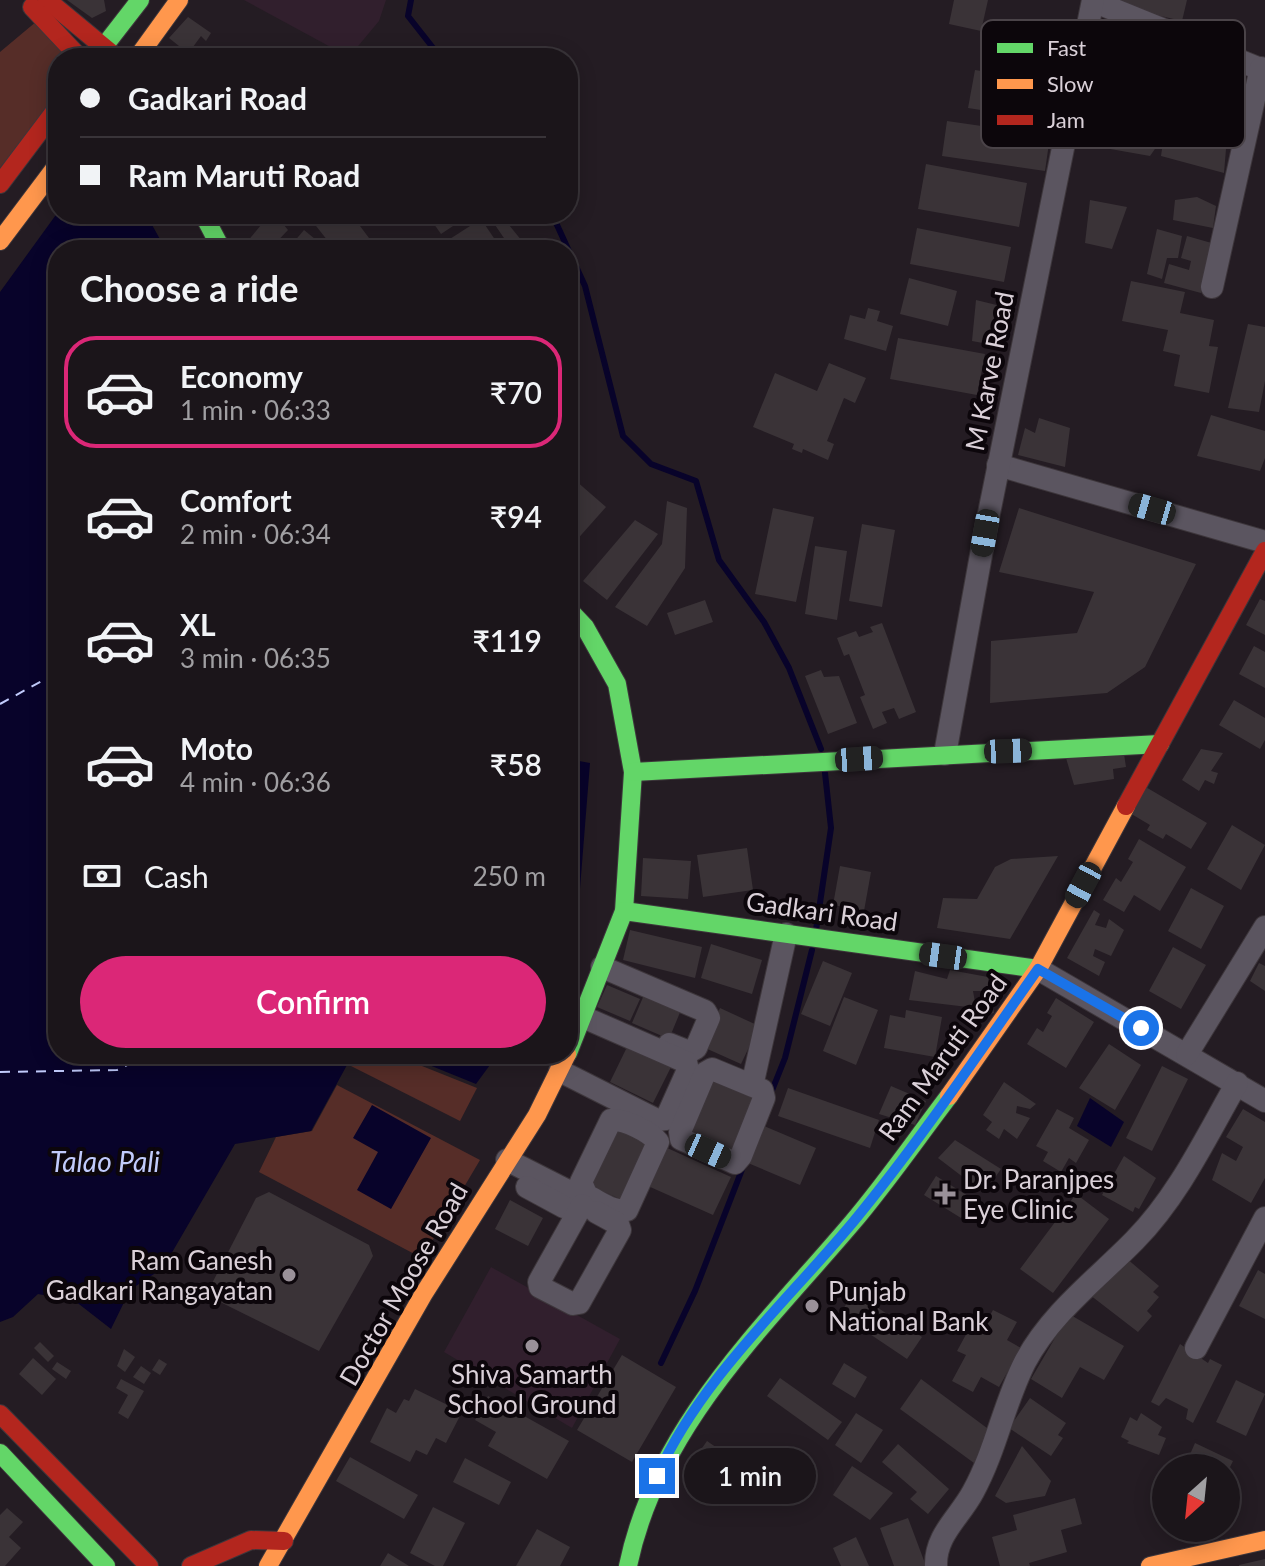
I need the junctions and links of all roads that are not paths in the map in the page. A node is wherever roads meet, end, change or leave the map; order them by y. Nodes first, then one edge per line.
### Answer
1 (27, 0) edge
2 (47, 0) edge
3 (140, 0) edge
4 (179, 0) edge
5 (1093, 0) edge
6 (1089, 20) edge
7 (1142, 20) edge
8 (71, 48) edge
9 (99, 48) edge
10 (110, 48) edge
11 (144, 48) edge
12 (1263, 69) edge
13 (48, 120) edge
14 (1245, 146) edge
15 (1063, 148) edge
16 (1245, 148) edge
17 (48, 177) edge
18 (0, 184) edge
19 (0, 241) edge
20 (1212, 287) dead end
21 (998, 465) junction
22 (1265, 542) edge
23 (1265, 551) edge
24 (578, 620) edge
25 (1160, 744) junction
26 (945, 754) junction
27 (633, 772) junction
28 (624, 911) junction
29 (1265, 927) edge
30 (786, 934) junction
31 (602, 967) junction
32 (1038, 969) junction
33 (585, 1012) junction
34 (578, 1028) edge
35 (1187, 1054) junction
36 (700, 1058) dead end
37 (562, 1064) edge
38 (573, 1064) edge
39 (1237, 1083) junction
40 (1265, 1101) edge
41 (503, 1166) junction
42 (1265, 1218) edge
43 (542, 1250) dead end
44 (1196, 1348) dead end
45 (0, 1414) edge
46 (0, 1453) edge
47 (1265, 1540) edge
48 (284, 1541) junction
49 (200, 1564) edge
50 (106, 1566) edge
51 (149, 1566) edge
52 (268, 1566) edge
53 (628, 1566) edge
54 (936, 1566) edge
55 (1150, 1566) edge

1 - 8 street
2 - 9 street
3 - 10 street
4 - 11 street
5 - 6 street, M Karve Road
5 - 7 street
12 - 14 street
13 - 18 street
15 - 21 street, M Karve Road
16 - 20 street
17 - 19 street
21 - 22 street
21 - 26 street, M Karve Road
23 - 25 street, Ram Maruti Road
24 - 27 street, Doctor Moose Road
25 - 26 street
25 - 32 street, Ram Maruti Road
26 - 27 street
27 - 28 street, Doctor Moose Road
28 - 30 street, Gadkari Road
28 - 31 street, Doctor Moose Road
29 - 35 street
30 - 32 street, Gadkari Road
30 - 36 street
31 - 33 street, Doctor Moose Road
31 - 33 street
32 - 35 street, Gadkari Road
32 - 53 street, Ram Maruti Road
33 - 34 street, Doctor Moose Road
33 - 38 street
35 - 39 street, Gadkari Road
37 - 41 street, Doctor Moose Road
39 - 40 street, Gadkari Road
39 - 54 street
41 - 43 street
41 - 48 street, Doctor Moose Road
42 - 44 street
45 - 51 street
46 - 50 street
47 - 55 street
48 - 49 street
48 - 52 street, Doctor Moose Road

